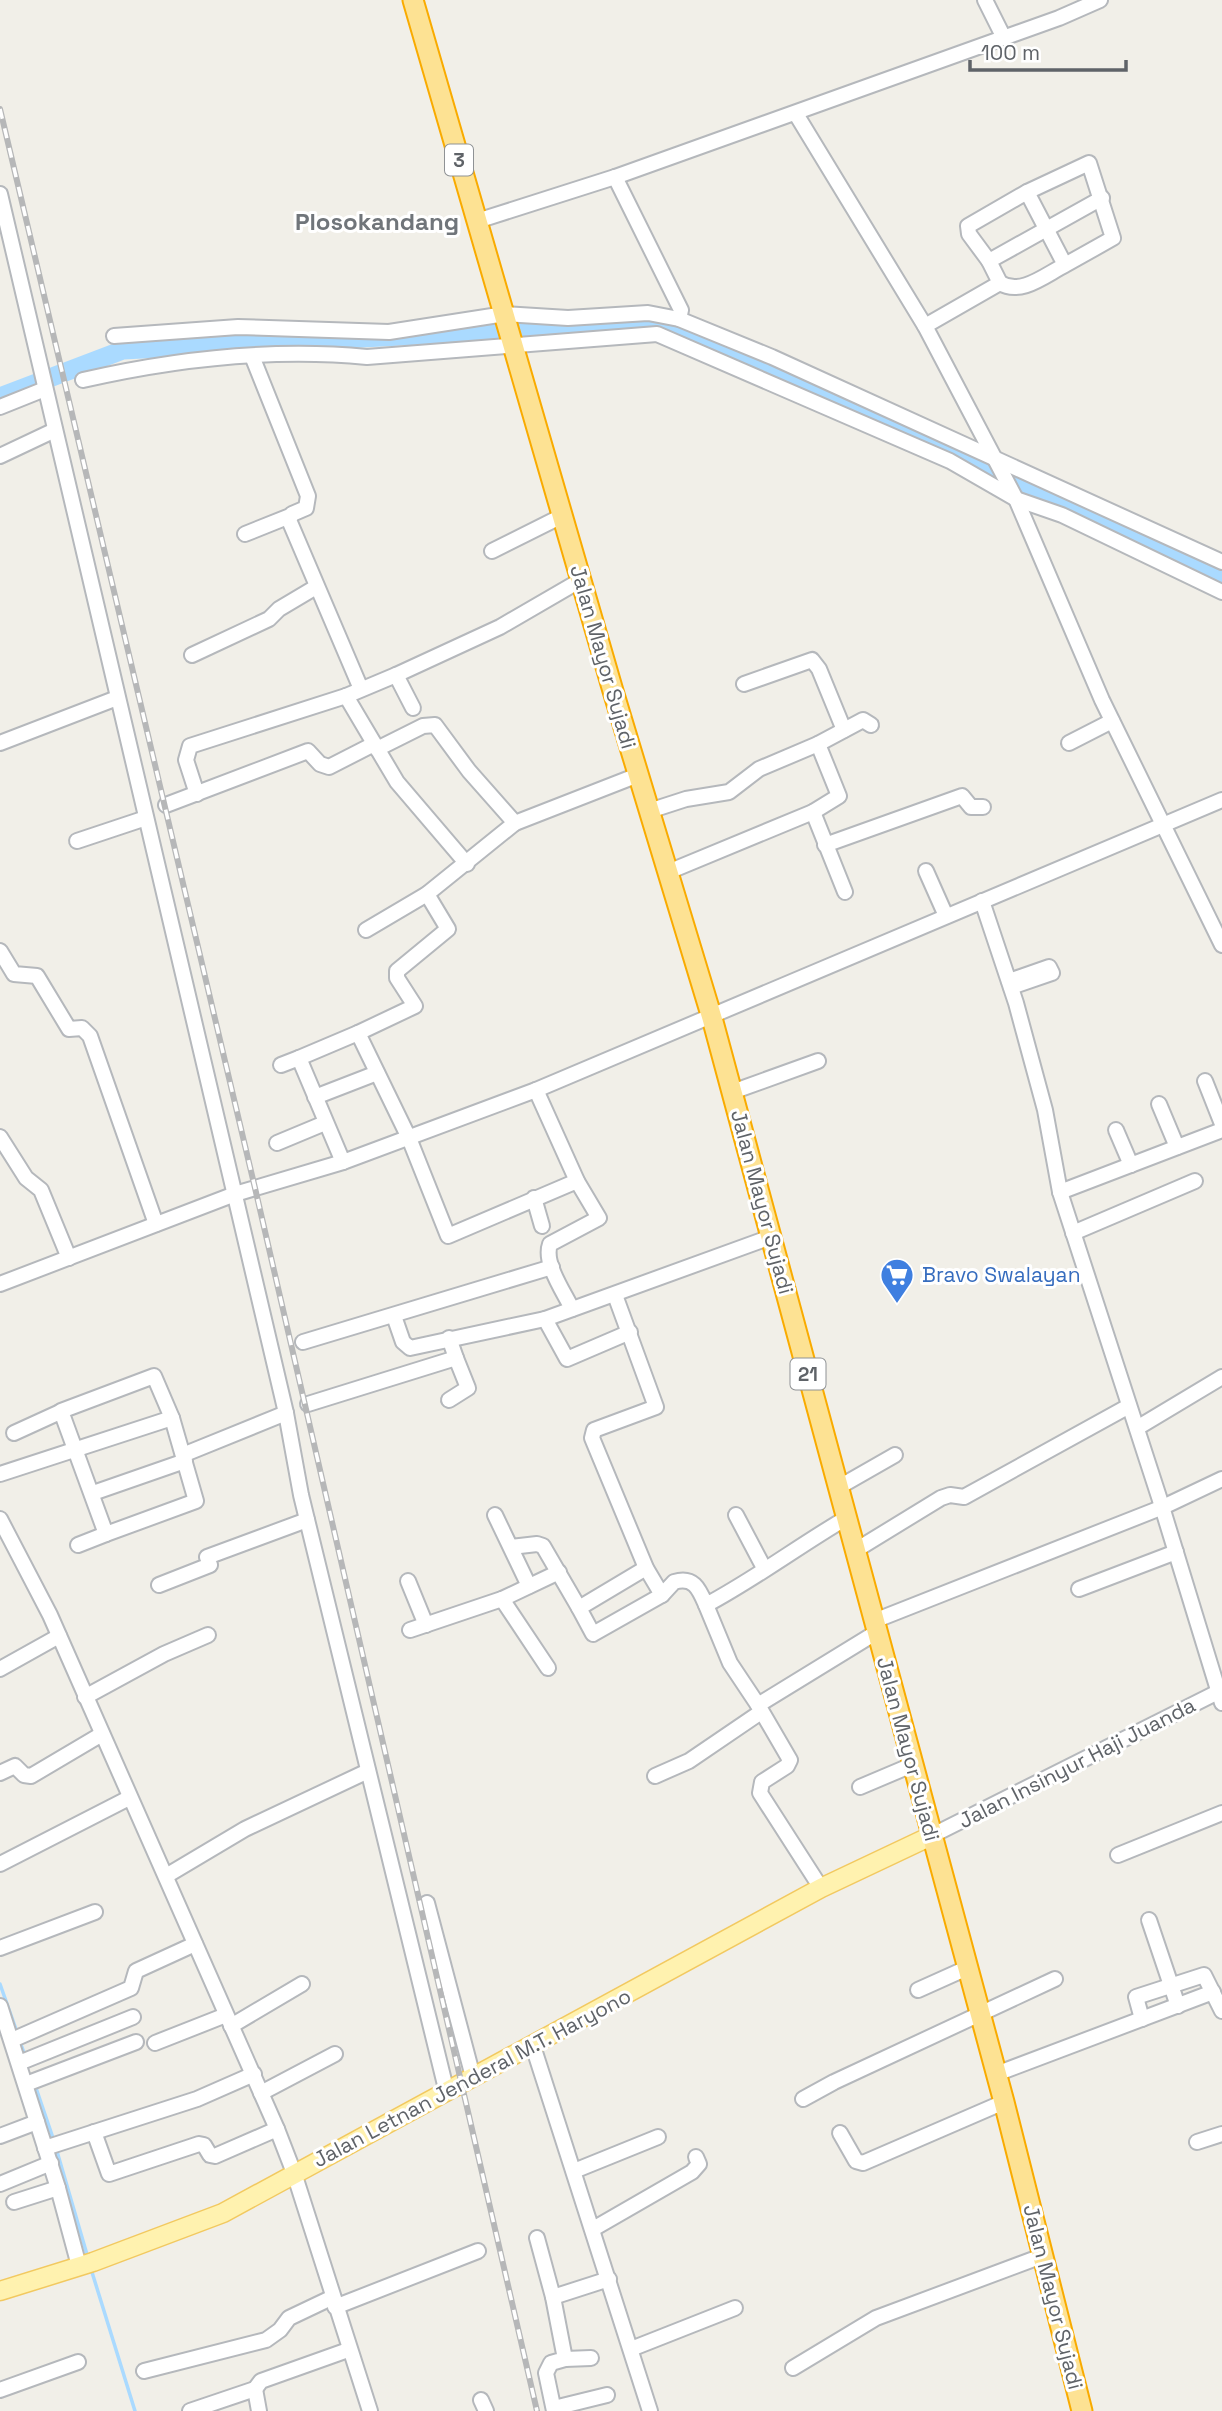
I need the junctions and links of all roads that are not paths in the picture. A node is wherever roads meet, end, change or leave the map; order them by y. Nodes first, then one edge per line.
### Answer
1 (413, 0) edge
2 (985, 0) edge
3 (1100, 0) edge
4 (1004, 38) junction
5 (796, 114) junction
6 (615, 177) junction
7 (1027, 192) junction
8 (0, 194) edge
9 (1102, 198) junction
10 (477, 221) junction
11 (1046, 229) junction
12 (989, 261) junction
13 (1065, 265) junction
14 (1000, 283) junction
15 (505, 317) junction
16 (679, 319) junction
17 (925, 326) junction
18 (114, 336) dead end
19 (514, 344) junction
20 (252, 356) junction
21 (83, 380) dead end
22 (45, 388) junction
23 (0, 407) edge
24 (55, 430) junction
25 (0, 456) edge
26 (997, 462) junction
27 (1014, 496) junction
28 (290, 516) junction
29 (562, 516) junction
30 (245, 534) dead end
31 (492, 551) dead end
32 (1222, 562) edge
33 (581, 580) junction
34 (316, 587) junction
35 (1222, 592) edge
36 (192, 655) dead end
37 (396, 675) junction
38 (744, 684) dead end
39 (361, 689) junction
40 (346, 696) junction
41 (117, 698) junction
42 (412, 708) dead end
43 (1112, 721) junction
44 (871, 725) dead end
45 (844, 730) junction
46 (0, 743) edge
47 (1069, 743) dead end
48 (818, 744) junction
49 (375, 747) junction
50 (638, 775) junction
51 (197, 794) junction
52 (1222, 800) edge
53 (166, 805) dead end
54 (983, 807) dead end
55 (649, 811) junction
56 (813, 812) junction
57 (146, 818) junction
58 (515, 823) junction
59 (1163, 824) junction
60 (77, 841) dead end
61 (825, 845) junction
62 (467, 864) junction
63 (926, 871) dead end
64 (668, 872) junction
65 (845, 892) dead end
66 (427, 894) junction
67 (982, 901) junction
68 (946, 916) junction
69 (366, 930) dead end
70 (1222, 945) edge
71 (0, 951) edge
72 (712, 1017) junction
73 (358, 1033) junction
74 (299, 1058) junction
75 (818, 1061) dead end
76 (281, 1065) dead end
77 (377, 1073) junction
78 (1205, 1081) dead end
79 (536, 1090) junction
80 (732, 1092) junction
81 (315, 1097) junction
82 (1158, 1104) dead end
83 (325, 1123) junction
84 (1222, 1124) edge
85 (1116, 1130) dead end
86 (1222, 1130) edge
87 (0, 1137) edge
88 (409, 1138) junction
89 (276, 1143) dead end
90 (1177, 1147) junction
91 (343, 1162) junction
92 (1130, 1165) junction
93 (577, 1181) junction
94 (1195, 1181) dead end
95 (1060, 1192) junction
96 (235, 1194) junction
97 (534, 1198) junction
98 (156, 1224) junction
99 (542, 1226) dead end
100 (1073, 1233) junction
101 (771, 1237) junction
102 (69, 1258) junction
103 (552, 1267) junction
104 (0, 1284) edge
105 (615, 1295) junction
106 (572, 1310) junction
107 (394, 1316) junction
108 (545, 1319) junction
109 (629, 1332) junction
110 (449, 1338) junction
111 (303, 1342) dead end
112 (456, 1358) junction
113 (1222, 1377) edge
114 (449, 1400) dead end
115 (308, 1404) dead end
116 (1129, 1406) junction
117 (60, 1412) junction
118 (286, 1413) junction
119 (172, 1418) junction
120 (1137, 1427) junction
121 (14, 1433) dead end
122 (75, 1448) junction
123 (895, 1455) dead end
124 (188, 1457) junction
125 (0, 1474) edge
126 (1222, 1479) edge
127 (839, 1487) junction
128 (93, 1493) junction
129 (1163, 1507) junction
130 (495, 1515) dead end
131 (736, 1515) dead end
132 (848, 1517) junction
133 (0, 1518) edge
134 (307, 1520) junction
135 (106, 1534) junction
136 (78, 1545) dead end
137 (510, 1548) junction
138 (856, 1550) junction
139 (1177, 1552) junction
140 (764, 1567) junction
141 (646, 1568) junction
142 (559, 1572) junction
143 (408, 1581) dead end
144 (159, 1585) dead end
145 (529, 1586) junction
146 (1079, 1589) dead end
147 (662, 1595) junction
148 (502, 1599) junction
149 (706, 1605) junction
150 (579, 1608) junction
151 (426, 1625) junction
152 (875, 1626) junction
153 (410, 1630) dead end
154 (208, 1635) dead end
155 (59, 1636) junction
156 (0, 1668) edge
157 (548, 1668) dead end
158 (1221, 1695) edge
159 (85, 1697) junction
160 (760, 1709) junction
161 (102, 1734) junction
162 (912, 1765) junction
163 (368, 1771) junction
164 (0, 1773) edge
165 (655, 1776) dead end
166 (860, 1787) dead end
167 (129, 1798) junction
168 (1222, 1813) edge
169 (931, 1836) junction
170 (1118, 1856) dead end
171 (0, 1864) edge
172 (166, 1876) junction
173 (821, 1888) junction
174 (427, 1903) dead end
175 (95, 1912) dead end
176 (1149, 1920) dead end
177 (195, 1944) junction
178 (0, 1948) edge
179 (967, 1968) junction
180 (1055, 1979) dead end
181 (302, 1984) dead end
182 (1172, 1985) junction
183 (918, 1990) dead end
184 (1213, 1992) junction
185 (0, 2006) edge
186 (1178, 2006) junction
187 (1222, 2011) edge
188 (980, 2015) junction
189 (133, 2017) dead end
190 (1142, 2019) junction
191 (229, 2020) junction
192 (18, 2037) junction
193 (136, 2042) dead end
194 (155, 2043) dead end
195 (533, 2046) junction
196 (335, 2054) dead end
197 (27, 2061) junction
198 (254, 2074) junction
199 (996, 2074) junction
200 (473, 2077) junction
201 (33, 2082) junction
202 (261, 2093) junction
203 (447, 2093) junction
204 (803, 2099) dead end
205 (1004, 2102) junction
206 (37, 2122) junction
207 (277, 2129) junction
208 (94, 2132) junction
209 (840, 2133) dead end
210 (1222, 2134) edge
211 (0, 2136) edge
212 (657, 2137) dead end
213 (1197, 2142) dead end
214 (52, 2146) junction
215 (696, 2157) dead end
216 (51, 2163) junction
217 (574, 2171) junction
218 (294, 2174) junction
219 (0, 2184) edge
220 (58, 2188) junction
221 (14, 2203) dead end
222 (593, 2229) junction
223 (537, 2238) dead end
224 (478, 2251) dead end
225 (1042, 2256) junction
226 (85, 2264) junction
227 (609, 2279) junction
228 (0, 2291) edge
229 (553, 2297) junction
230 (333, 2302) junction
231 (735, 2308) dead end
232 (631, 2349) junction
233 (348, 2350) junction
234 (591, 2358) dead end
235 (565, 2359) junction
236 (78, 2362) dead end
237 (793, 2368) dead end
238 (144, 2371) dead end
239 (255, 2389) junction
240 (0, 2390) edge
241 (607, 2395) dead end
242 (554, 2410) edge
243 (190, 2411) edge
244 (259, 2411) edge
245 (370, 2411) edge
246 (650, 2411) edge
247 (1082, 2411) edge

1 - 10 highway, Jalan Mayor Sujadi / 3
2 - 4 street
3 - 4 street
4 - 5 street
5 - 6 street
5 - 17 street
6 - 10 street
6 - 16 street
7 - 9 street
7 - 11 street
7 - 12 street
8 - 22 street
9 - 11 street
9 - 13 street
10 - 15 highway, Jalan Mayor Sujadi / 3
11 - 12 street
11 - 13 street
12 - 14 street
13 - 14 street
14 - 17 street
15 - 16 street
15 - 18 street
15 - 19 highway, Jalan Mayor Sujadi / 3
16 - 26 street
17 - 26 street
19 - 20 street
19 - 27 street
19 - 29 highway, Jalan Mayor Sujadi / 21
20 - 21 street
20 - 28 street
22 - 23 street
22 - 24 street
24 - 25 street
24 - 41 street
26 - 27 street
26 - 32 street
27 - 35 street
27 - 43 street
28 - 30 street
28 - 34 street
29 - 31 street
29 - 33 highway, Jalan Mayor Sujadi / 21
33 - 37 street
33 - 50 highway, Jalan Mayor Sujadi / 21
34 - 36 street
34 - 39 street
37 - 39 street
37 - 42 street
38 - 45 street
39 - 40 street
40 - 49 street
40 - 51 street
41 - 46 street
41 - 57 street
43 - 47 street
43 - 59 street
44 - 45 street
45 - 48 street
48 - 55 street
48 - 56 street
49 - 51 street
49 - 58 street
49 - 62 street
50 - 55 highway, Jalan Mayor Sujadi / 21
50 - 58 street
51 - 53 street
52 - 59 street
54 - 61 street
55 - 64 highway, Jalan Mayor Sujadi / 21
56 - 61 street
56 - 64 street
57 - 60 street
57 - 96 street
58 - 62 street
59 - 67 street
59 - 70 street
61 - 65 street
62 - 66 street
63 - 68 street
64 - 72 highway, Jalan Mayor Sujadi / 21
66 - 69 street
66 - 73 street
67 - 68 street
67 - 95 street
68 - 72 street
71 - 98 street
72 - 79 street
72 - 80 highway, Jalan Mayor Sujadi / 21
73 - 74 street
73 - 77 street
74 - 76 street
74 - 81 street
75 - 80 street
77 - 81 street
77 - 88 street
78 - 84 street
79 - 88 street
79 - 93 street
80 - 101 highway, Jalan Mayor Sujadi / 21
81 - 83 street
82 - 90 street
83 - 89 street
83 - 91 street
85 - 92 street
86 - 90 street
87 - 102 street
88 - 91 street
88 - 97 street
90 - 92 street
91 - 96 street
92 - 95 street
93 - 97 street
93 - 103 street
94 - 100 street
95 - 100 street
96 - 98 street
96 - 118 street
97 - 99 street
98 - 102 street
100 - 116 street
101 - 105 street
101 - 127 highway, Jalan Mayor Sujadi / 21
102 - 104 street
103 - 106 street
103 - 107 street
105 - 106 street
105 - 109 street
106 - 108 street
107 - 110 street
107 - 111 street
108 - 109 street
108 - 110 street
109 - 141 street
110 - 112 street
112 - 114 street
112 - 115 street
113 - 120 street
116 - 120 street
116 - 138 street
117 - 119 street
117 - 121 street
117 - 122 street
118 - 124 street
118 - 134 street
119 - 122 street
119 - 124 street
120 - 129 street
122 - 125 street
122 - 128 street
123 - 127 street
124 - 128 street
124 - 135 street
126 - 129 street
127 - 132 highway, Jalan Mayor Sujadi / 21
128 - 135 street
129 - 139 street
129 - 152 street
130 - 137 street
131 - 140 street
132 - 138 highway, Jalan Mayor Sujadi / 21
132 - 140 street
133 - 155 street
134 - 144 street
134 - 163 street
135 - 136 street
137 - 142 street
137 - 145 street
138 - 152 highway, Jalan Mayor Sujadi / 21
139 - 146 street
139 - 158 street
140 - 149 street
141 - 147 street
141 - 150 street
142 - 145 street
142 - 150 street
143 - 151 street
145 - 148 street
147 - 149 street
147 - 150 street
148 - 151 street
148 - 157 street
149 - 160 street
151 - 153 street
152 - 160 street
152 - 162 highway, Jalan Mayor Sujadi / 21
154 - 159 street
155 - 156 street
155 - 159 street
158 - 169 street, Jalan Insinyur Haji Juanda
159 - 161 street
160 - 165 street
160 - 173 street
161 - 164 street
161 - 167 street
162 - 166 street
162 - 169 highway, Jalan Mayor Sujadi / 21
163 - 172 street
163 - 203 street
167 - 171 street
167 - 172 street
168 - 170 street
169 - 173 main road, Jalan Letnan Jenderal M.T. Haryono
169 - 179 highway, Jalan Mayor Sujadi / 21
172 - 177 street
173 - 195 main road, Jalan Letnan Jenderal M.T. Haryono
174 - 200 street
175 - 178 street
176 - 182 street
177 - 191 street
177 - 192 street
179 - 183 street
179 - 188 highway, Jalan Mayor Sujadi / 21
180 - 188 street
181 - 191 street
182 - 184 street
182 - 186 street
182 - 190 street
184 - 186 street
184 - 187 street
185 - 192 street
186 - 190 street
188 - 199 highway, Jalan Mayor Sujadi / 21
188 - 204 street
189 - 197 street
190 - 199 street
191 - 194 street
191 - 198 street
192 - 197 street
193 - 201 street
195 - 200 main road, Jalan Letnan Jenderal M.T. Haryono
195 - 217 street
196 - 202 street
197 - 201 street
198 - 202 street
198 - 208 street
199 - 205 highway, Jalan Mayor Sujadi / 21
200 - 203 main road, Jalan Letnan Jenderal M.T. Haryono
201 - 206 street
202 - 207 street
203 - 218 main road, Jalan Letnan Jenderal M.T. Haryono
205 - 209 street
205 - 225 highway, Jalan Mayor Sujadi / 21
206 - 211 street
206 - 214 street
207 - 208 street
207 - 218 street
208 - 214 street
210 - 213 street
212 - 217 street
214 - 216 street
215 - 222 street
216 - 219 street
216 - 220 street
217 - 222 street
218 - 226 main road, Jalan Letnan Jenderal M.T. Haryono
218 - 230 street
220 - 221 street
220 - 226 street
222 - 227 street
223 - 229 street
224 - 230 street
225 - 237 street
225 - 247 highway, Jalan Mayor Sujadi / 21
226 - 228 main road, Jalan Letnan Jenderal M.T. Haryono
227 - 229 street
227 - 232 street
229 - 235 street
230 - 233 street
230 - 238 street
231 - 232 street
232 - 246 street
233 - 239 street
233 - 245 street
234 - 235 street
235 - 242 street
236 - 240 street
239 - 243 street
239 - 244 street
241 - 242 street

